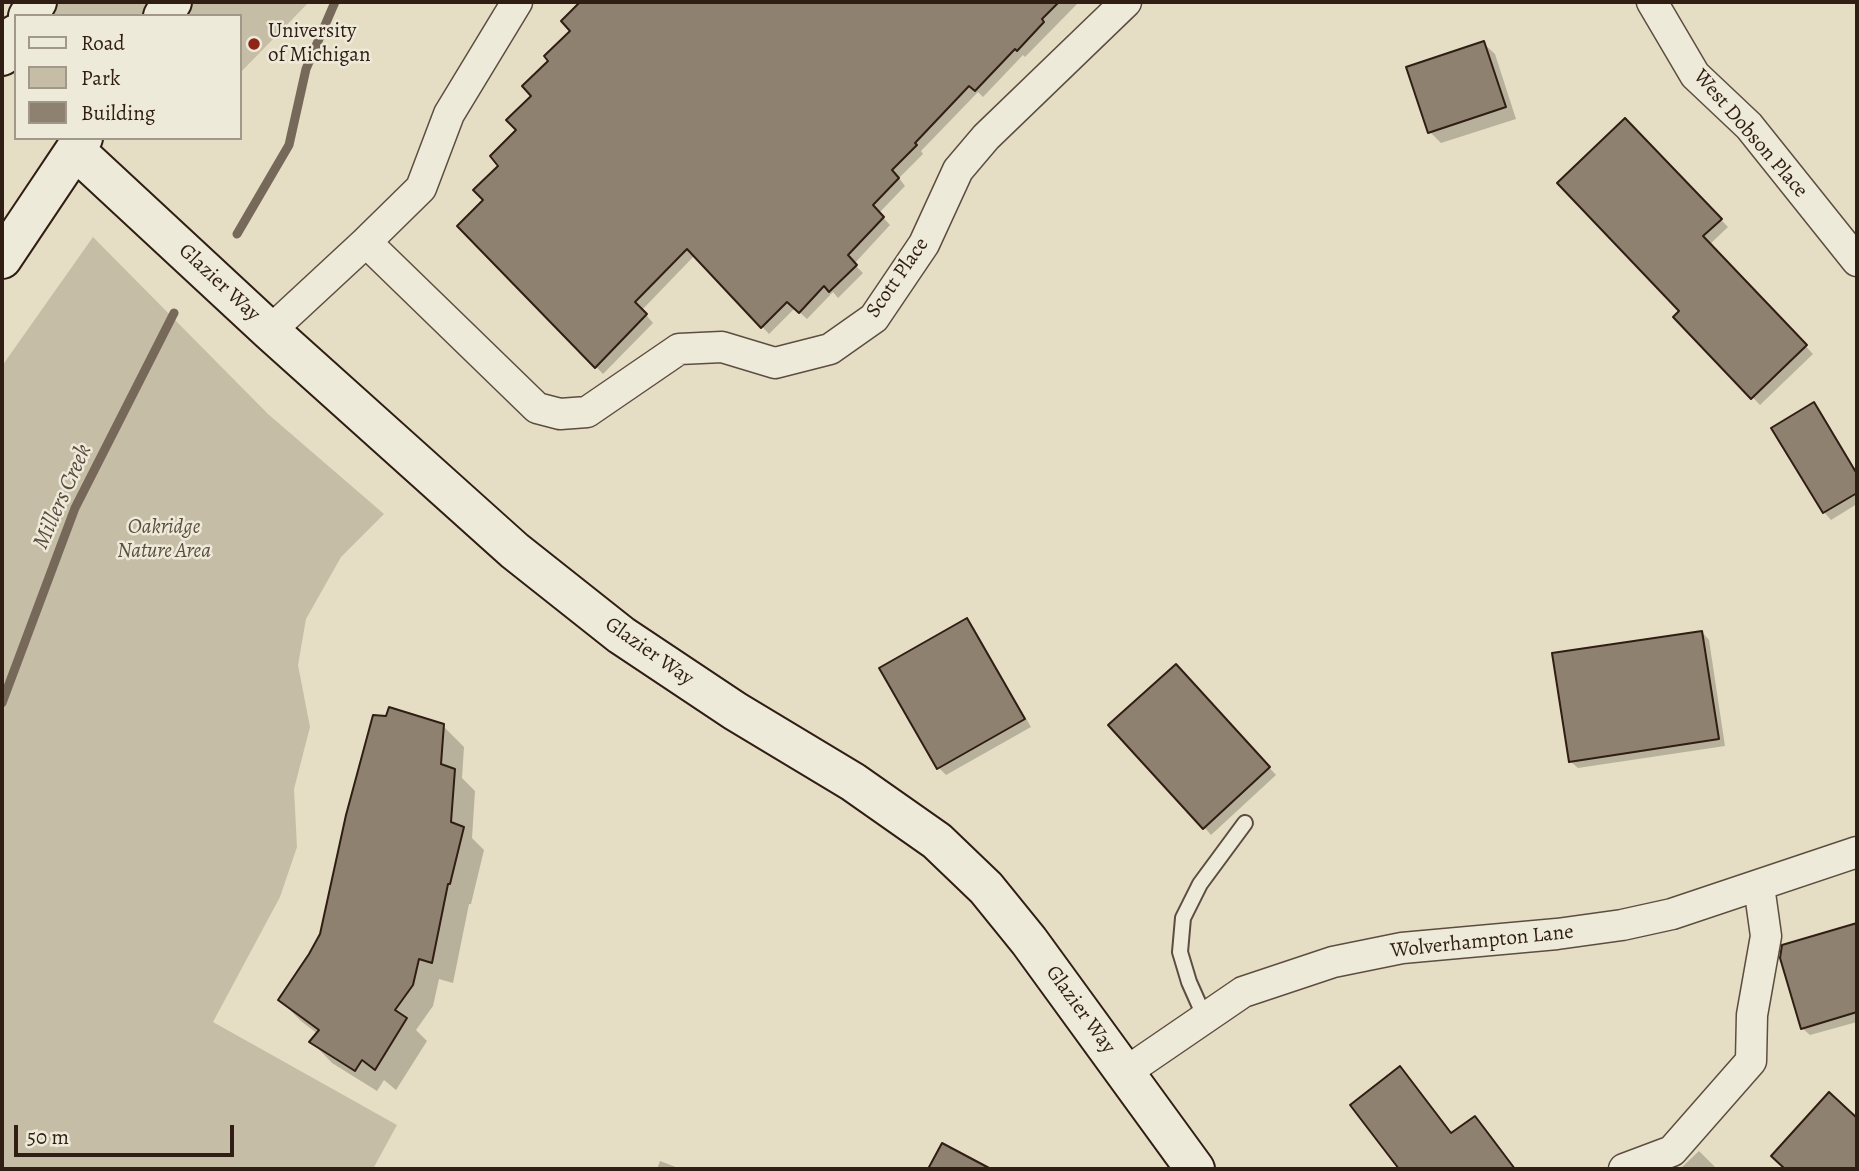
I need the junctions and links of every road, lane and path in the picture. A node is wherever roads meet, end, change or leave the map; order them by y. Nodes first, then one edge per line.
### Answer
1 (517, 2) edge
2 (1126, 2) edge
3 (1652, 2) edge
4 (14, 37) edge
5 (2, 56) edge
6 (79, 144) edge
7 (366, 242) junction
8 (2, 259) edge
9 (1857, 261) edge
10 (270, 331) junction
11 (1245, 823) dead end
12 (1857, 852) edge
13 (1759, 886) junction
14 (1205, 1018) junction
15 (1126, 1072) junction
16 (1195, 1169) edge
17 (1624, 1169) edge

1 - 7 street
2 - 7 street, Scott Place
3 - 9 street, West Dobson Place
4 - 5 street
6 - 8 street
6 - 10 street, Glazier Way
7 - 10 street
10 - 15 street, Glazier Way
11 - 14 lane
12 - 13 street, Wolverhampton Lane
13 - 14 street, Wolverhampton Lane
13 - 17 street
14 - 15 street, Wolverhampton Lane
15 - 16 street, Glazier Way

